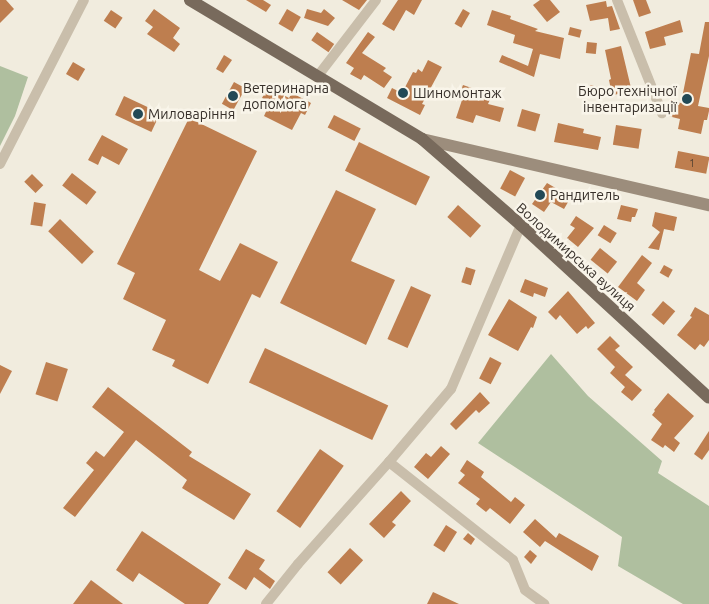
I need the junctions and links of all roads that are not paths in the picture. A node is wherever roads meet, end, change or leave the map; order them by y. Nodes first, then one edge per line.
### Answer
1 (84, 0) edge
2 (190, 0) edge
3 (376, 0) edge
4 (617, 0) edge
5 (317, 77) junction
6 (662, 113) dead end
7 (422, 140) junction
8 (0, 164) edge
9 (709, 205) edge
10 (521, 225) junction
11 (709, 398) edge
12 (389, 462) junction
13 (266, 604) edge
14 (544, 604) edge

1 - 8 street
2 - 5 main road, Володимирська вулиця
3 - 5 street
4 - 6 street
5 - 7 main road, Володимирська вулиця
7 - 9 street, Володимирська вулиця
7 - 10 main road, Володимирська вулиця
10 - 11 main road, Володимирська вулиця
10 - 12 street
12 - 13 street
12 - 14 street

